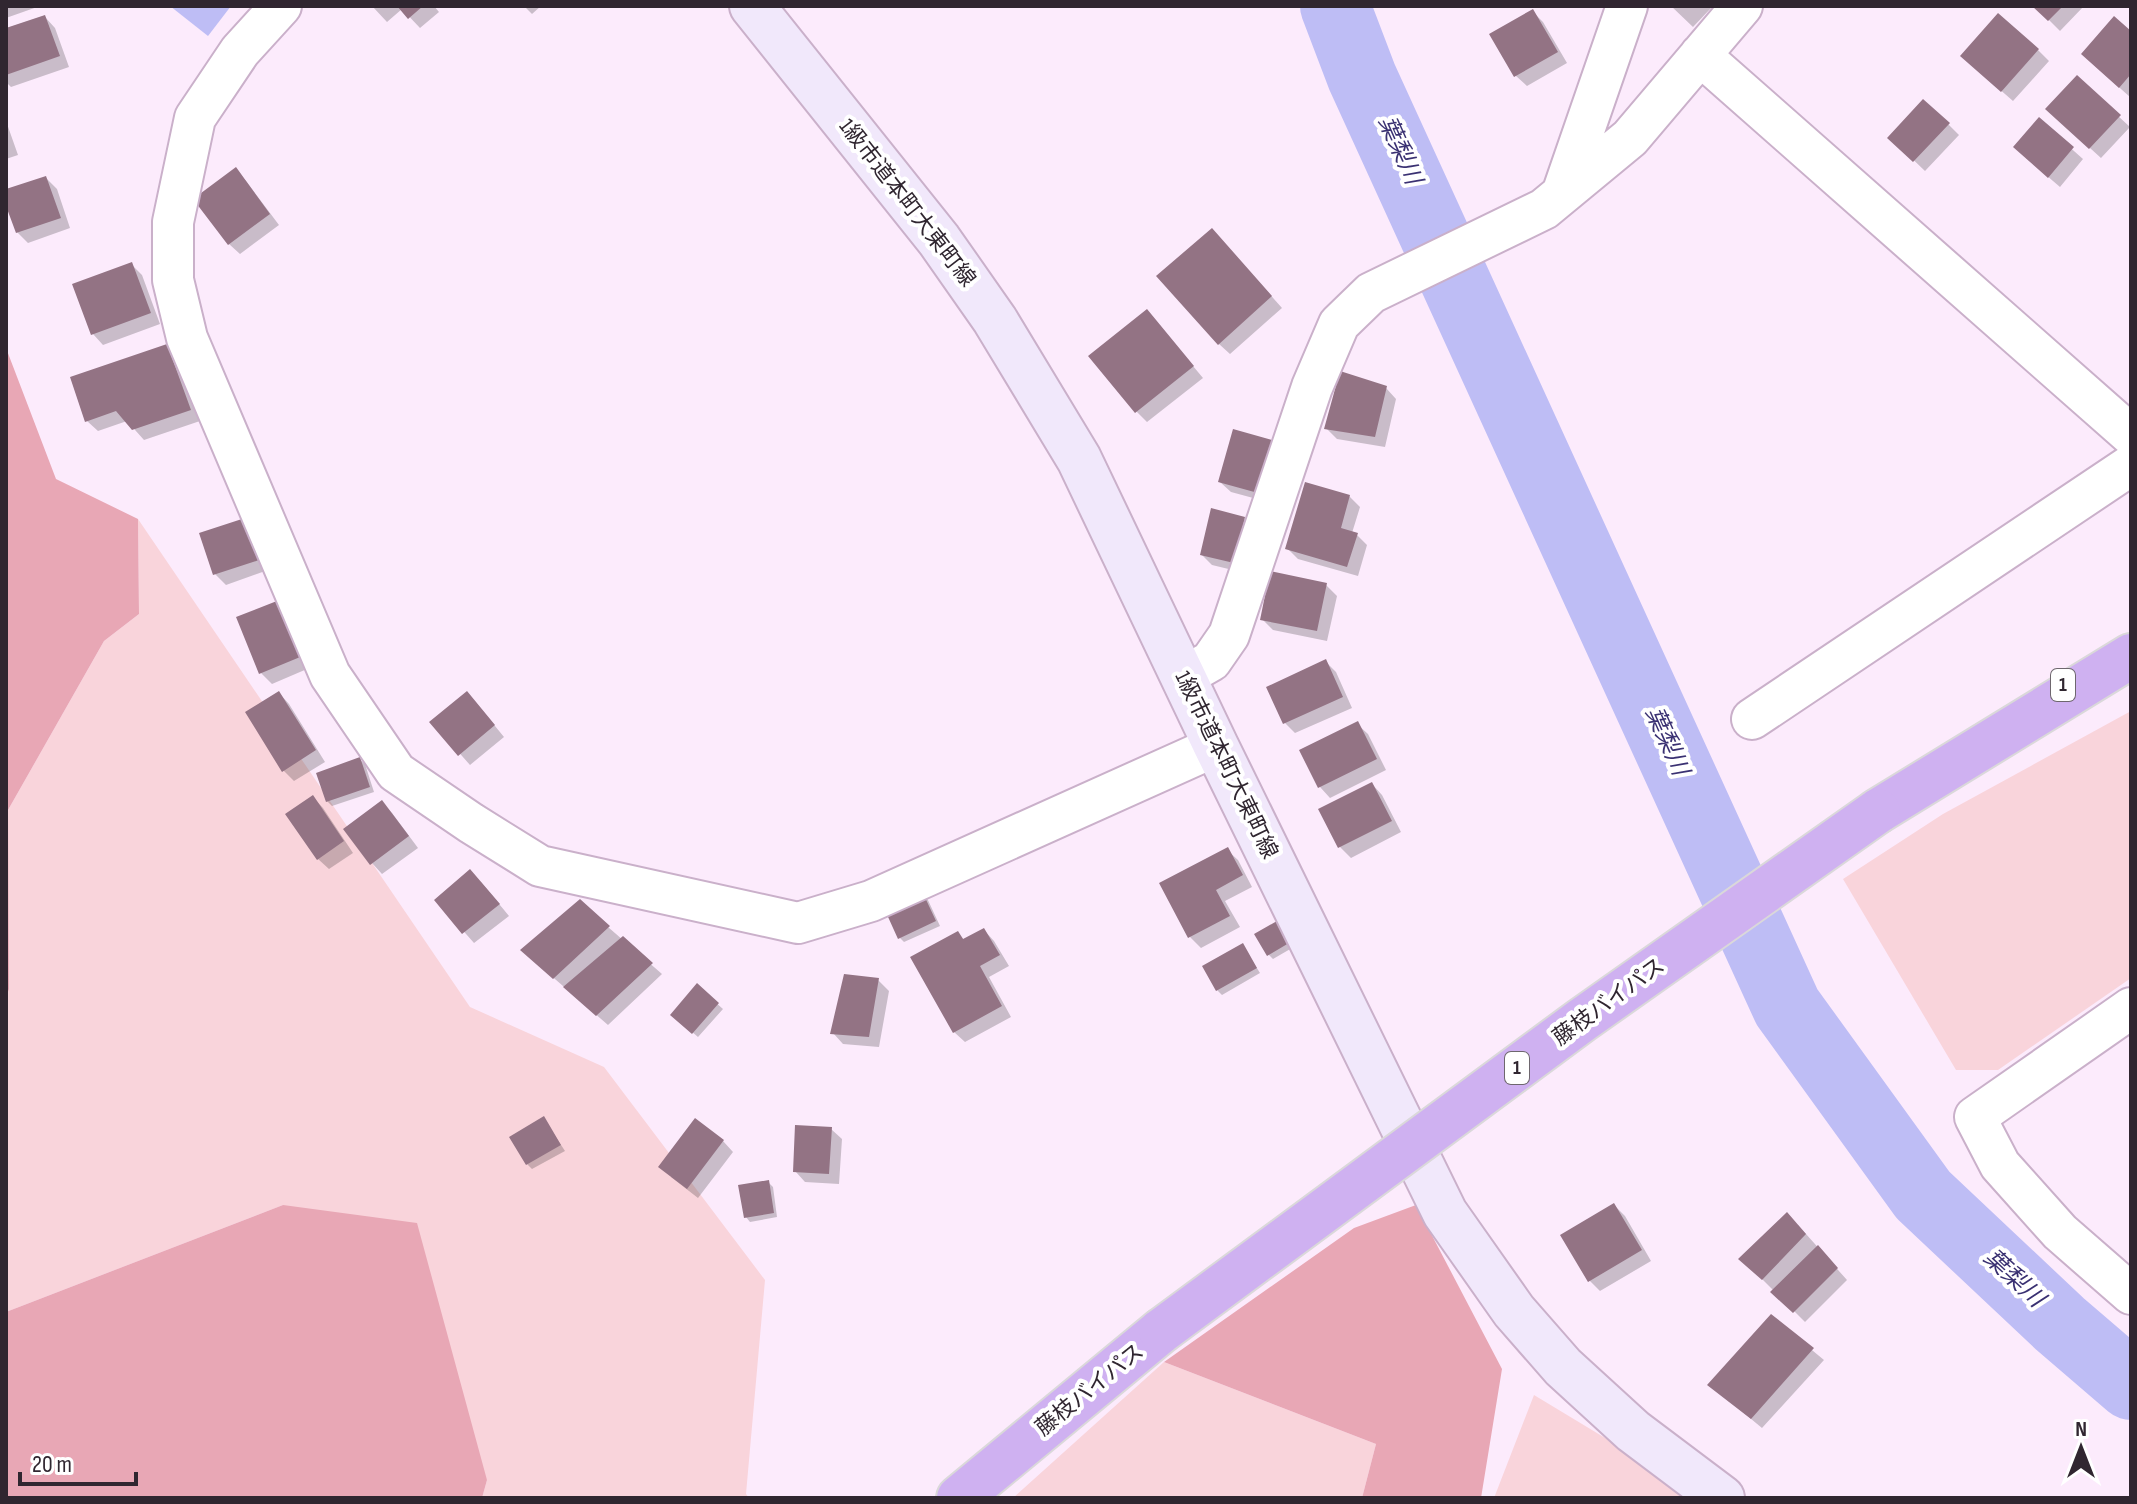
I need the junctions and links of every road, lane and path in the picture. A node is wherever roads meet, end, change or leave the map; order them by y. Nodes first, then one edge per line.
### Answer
1 (281, 6) edge
2 (752, 6) edge
3 (1627, 6) edge
4 (1742, 6) edge
5 (1700, 55) junction
6 (1562, 194) junction
7 (2131, 435) edge
8 (2131, 465) edge
9 (2131, 629) edge
10 (2131, 656) edge
11 (1183, 677) junction
12 (2131, 678) edge
13 (1752, 719) dead end
14 (1995, 741) junction
15 (1216, 746) junction
16 (2131, 1008) edge
17 (2131, 1294) edge
18 (959, 1498) edge
19 (1722, 1498) edge

1 - 15 street
2 - 11 street, 1級市道本町大東町線
3 - 6 street
4 - 5 street
5 - 6 street
5 - 7 street
6 - 11 street
8 - 13 street
9 - 14 highway, 1
10 - 14 highway, 藤枝バイパス / 1
11 - 15 street, 1級市道本町大東町線
12 - 14 highway, 1
14 - 18 highway, 藤枝バイパス / 1, bridge
15 - 19 street, 1級市道本町大東町線
16 - 17 street

